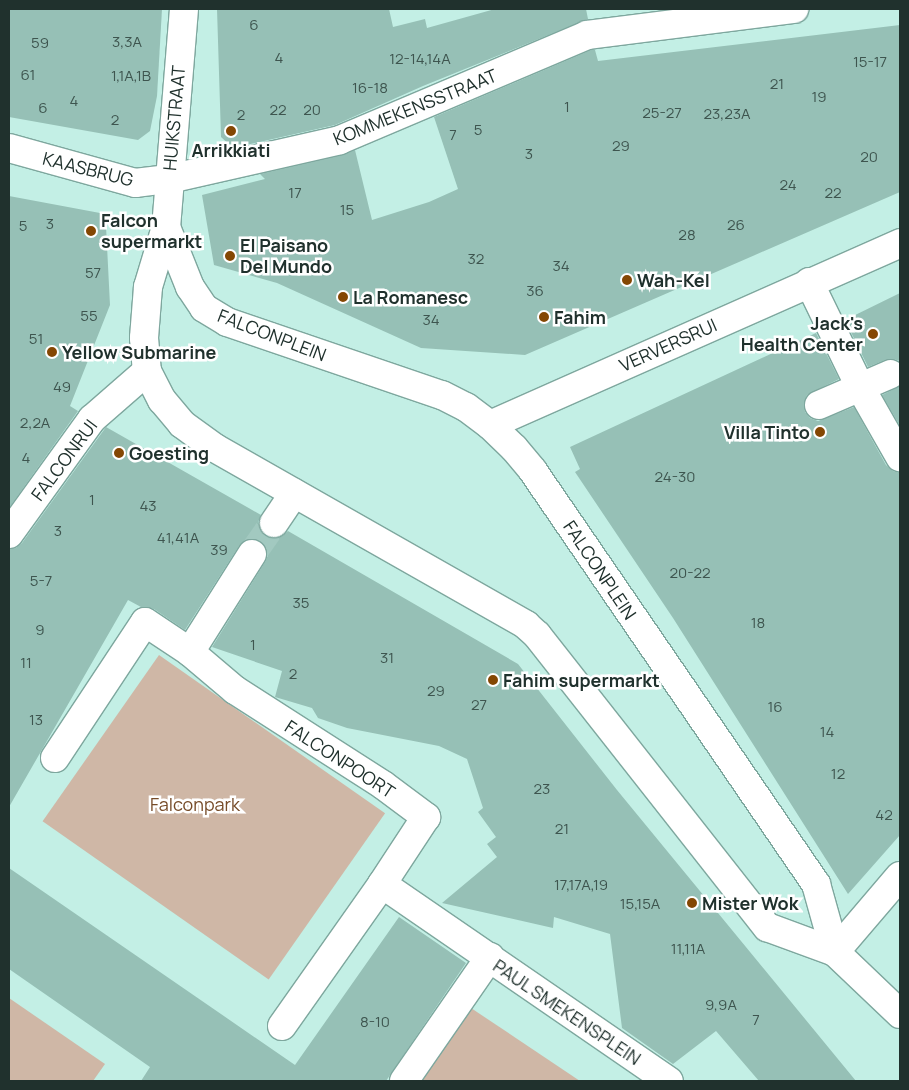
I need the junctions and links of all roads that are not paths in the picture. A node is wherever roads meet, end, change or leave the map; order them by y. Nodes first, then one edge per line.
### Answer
1 (184, 9) edge
2 (794, 9) edge
3 (627, 19) edge
4 (9, 148) edge
5 (169, 179) junction
6 (166, 227) junction
7 (900, 243) edge
8 (809, 282) junction
9 (147, 371) junction
10 (890, 374) dead end
11 (860, 387) junction
12 (819, 405) dead end
13 (490, 425) junction
14 (900, 457) edge
15 (294, 493) junction
16 (274, 522) tunnel mouth
17 (9, 534) edge
18 (252, 554) tunnel mouth
19 (190, 652) junction
20 (55, 758) dead end
21 (900, 876) edge
22 (382, 884) junction
23 (835, 952) junction
24 (490, 957) junction
25 (900, 1014) edge
26 (282, 1026) dead end
27 (404, 1081) edge
28 (669, 1081) edge

1 - 5 street, HUIKSTRAAT
2 - 3 street, KOMMEKENSSTRAAT
3 - 5 street, KOMMEKENSSTRAAT
4 - 5 street, KAASBRUG
5 - 6 street, HUIKSTRAAT
6 - 9 street
6 - 13 street, FALCONPLEIN
7 - 8 street, VERVERSRUI
8 - 11 street
8 - 13 street, VERVERSRUI
9 - 15 street
9 - 17 street, FALCONRUI
10 - 11 street
11 - 12 street
11 - 14 street
13 - 23 street, FALCONPLEIN
15 - 16 street
15 - 23 street
18 - 19 street
19 - 20 street, FALCONPOORT
19 - 22 street, FALCONPOORT
21 - 23 street
22 - 24 street
22 - 26 street, FALCONPOORT
23 - 25 street
24 - 27 street, PAUL SMEKENSPLEIN
24 - 28 street, PAUL SMEKENSPLEIN

